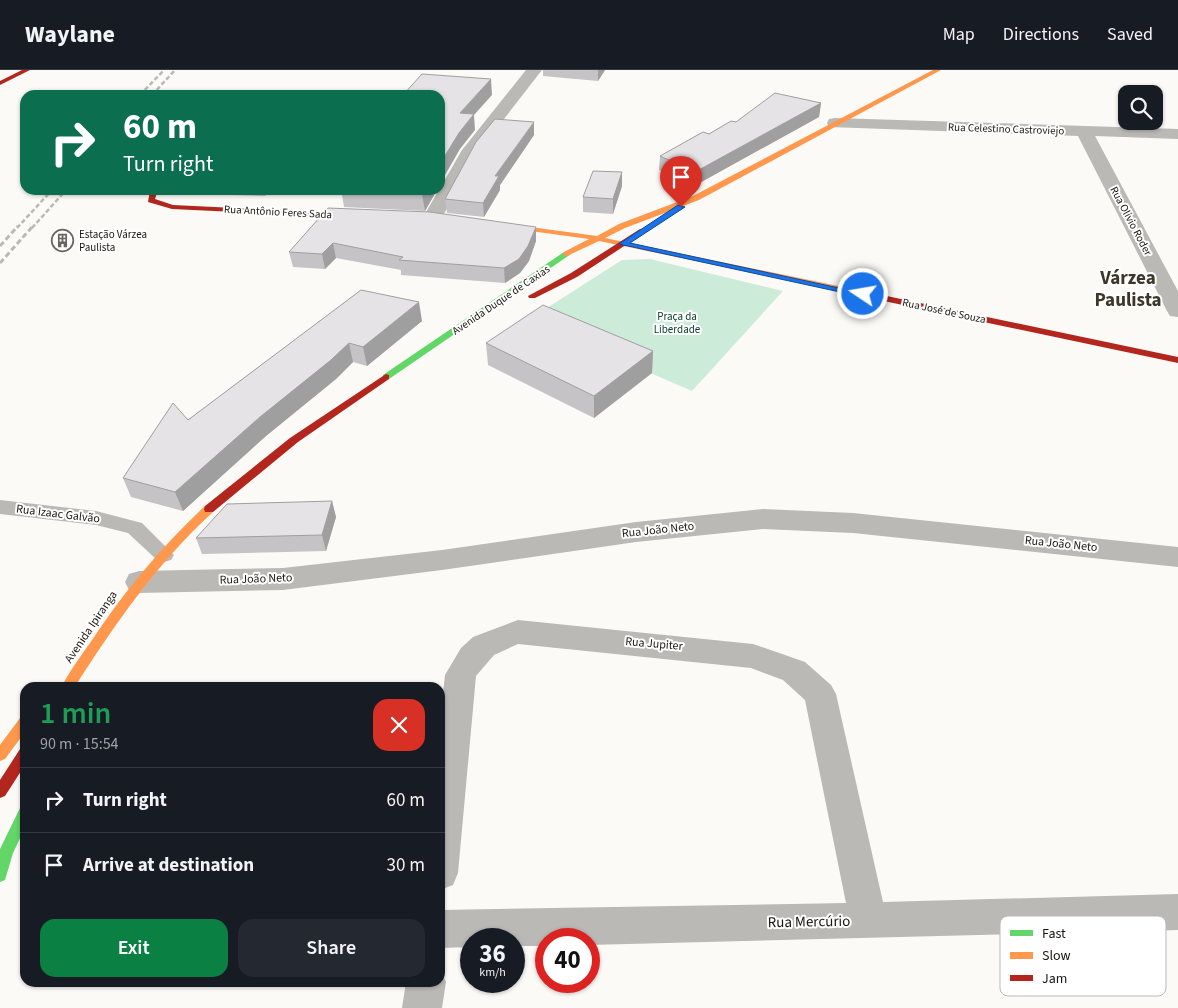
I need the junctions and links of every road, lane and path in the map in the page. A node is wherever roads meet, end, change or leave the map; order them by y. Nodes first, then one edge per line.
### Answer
1 (27, 70) edge
2 (534, 70) edge
3 (921, 70) edge
4 (938, 70) edge
5 (0, 82) edge
6 (908, 84) junction
7 (835, 123) junction
8 (1084, 131) junction
9 (1178, 134) edge
10 (152, 195) edge
11 (696, 198) junction
12 (372, 216) edge
13 (432, 220) edge
14 (489, 224) edge
15 (596, 238) junction
16 (623, 244) junction
17 (1178, 311) edge
18 (474, 318) junction
19 (1178, 360) edge
20 (0, 507) edge
21 (164, 555) junction
22 (1178, 557) edge
23 (139, 582) junction
24 (100, 637) junction
25 (98, 663) dead end
26 (68, 666) dead end
27 (71, 682) edge
28 (20, 729) edge
29 (0, 755) edge
30 (20, 761) edge
31 (0, 792) edge
32 (20, 823) edge
33 (445, 826) edge
34 (0, 875) edge
35 (1178, 912) edge
36 (1040, 916) edge
37 (1000, 917) edge
38 (868, 921) junction
39 (445, 930) edge
40 (425, 987) edge
41 (422, 1008) edge

1 - 5 main road
2 - 13 street
3 - 6 main road, Avenida Duque de Caxias
4 - 6 main road, Avenida Duque de Caxias
6 - 7 main road, Avenida Duque de Caxias
7 - 8 street, Rua Celestino Castroviejo
7 - 11 main road, Avenida Duque de Caxias
8 - 9 street, Rua Celestino Castroviejo
8 - 17 street, Rua Olivio Roder
10 - 12 main road, Rua Antônio Feres Sada
11 - 15 main road, Avenida Duque de Caxias
11 - 16 main road
14 - 15 main road
15 - 16 main road, Rua José de Souza
15 - 18 main road, Avenida Duque de Caxias
16 - 18 main road
16 - 19 main road, Rua José de Souza
18 - 21 main road, Avenida Duque de Caxias
20 - 21 lane, Rua Izaac Galvão
21 - 23 main road, Avenida Duque de Caxias
22 - 23 street, Rua João Neto
23 - 24 main road, Avenida Ipiranga
24 - 25 main road
24 - 26 main road
24 - 27 main road, Avenida Ipiranga
28 - 29 main road
30 - 31 main road
32 - 34 main road
33 - 38 street, Rua Jupiter
35 - 36 street, Rua Mercúrio
37 - 38 street, Rua Mercúrio
38 - 39 street, Rua Mercúrio
40 - 41 street

